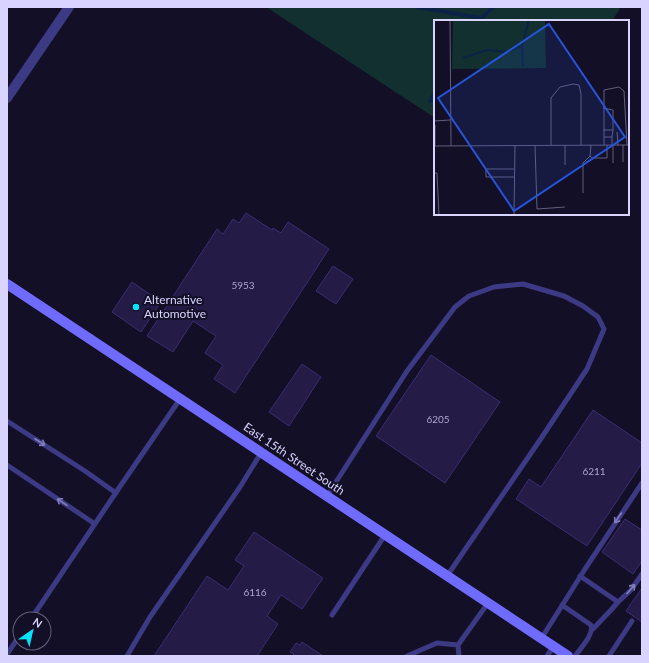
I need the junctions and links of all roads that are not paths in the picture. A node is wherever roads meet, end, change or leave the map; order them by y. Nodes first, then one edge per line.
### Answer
1 (69, 7) edge
2 (7, 98) edge
3 (7, 284) edge
4 (180, 399) junction
5 (7, 421) edge
6 (261, 453) junction
7 (7, 466) edge
8 (641, 486) edge
9 (116, 493) junction
10 (327, 496) junction
11 (95, 524) junction
12 (385, 535) junction
13 (642, 574) edge
14 (447, 576) junction
15 (580, 576) junction
16 (618, 602) junction
17 (488, 603) junction
18 (562, 605) junction
19 (36, 611) edge
20 (332, 614) dead end
21 (632, 621) dead end
22 (593, 629) junction
23 (541, 639) junction
24 (458, 645) junction
25 (553, 646) junction
26 (127, 656) edge
27 (407, 656) edge
28 (458, 656) edge
29 (547, 656) edge
30 (568, 656) edge
31 (575, 656) edge
32 (609, 656) edge

1 - 2 street
3 - 4 main road, East 15th Street South
4 - 6 main road, East 15th Street South
4 - 9 lane
5 -> 9 lane
6 - 10 main road, East 15th Street South
6 - 26 lane
11 -> 7 lane
8 -> 15 lane
9 - 11 lane
10 - 12 main road, East 15th Street South
10 - 14 lane
11 - 19 lane
12 - 14 main road, East 15th Street South
12 - 20 lane
16 -> 13 lane
14 - 17 main road, East 15th Street South
15 - 16 lane
15 - 18 lane
16 - 22 lane
17 - 23 main road, East 15th Street South
17 - 24 lane
18 - 22 lane
18 - 23 lane
21 - 32 lane
22 - 31 lane
23 - 25 main road, East 15th Street South
24 - 27 lane
24 - 28 lane
25 - 29 lane
25 - 30 main road, East 15th Street South

